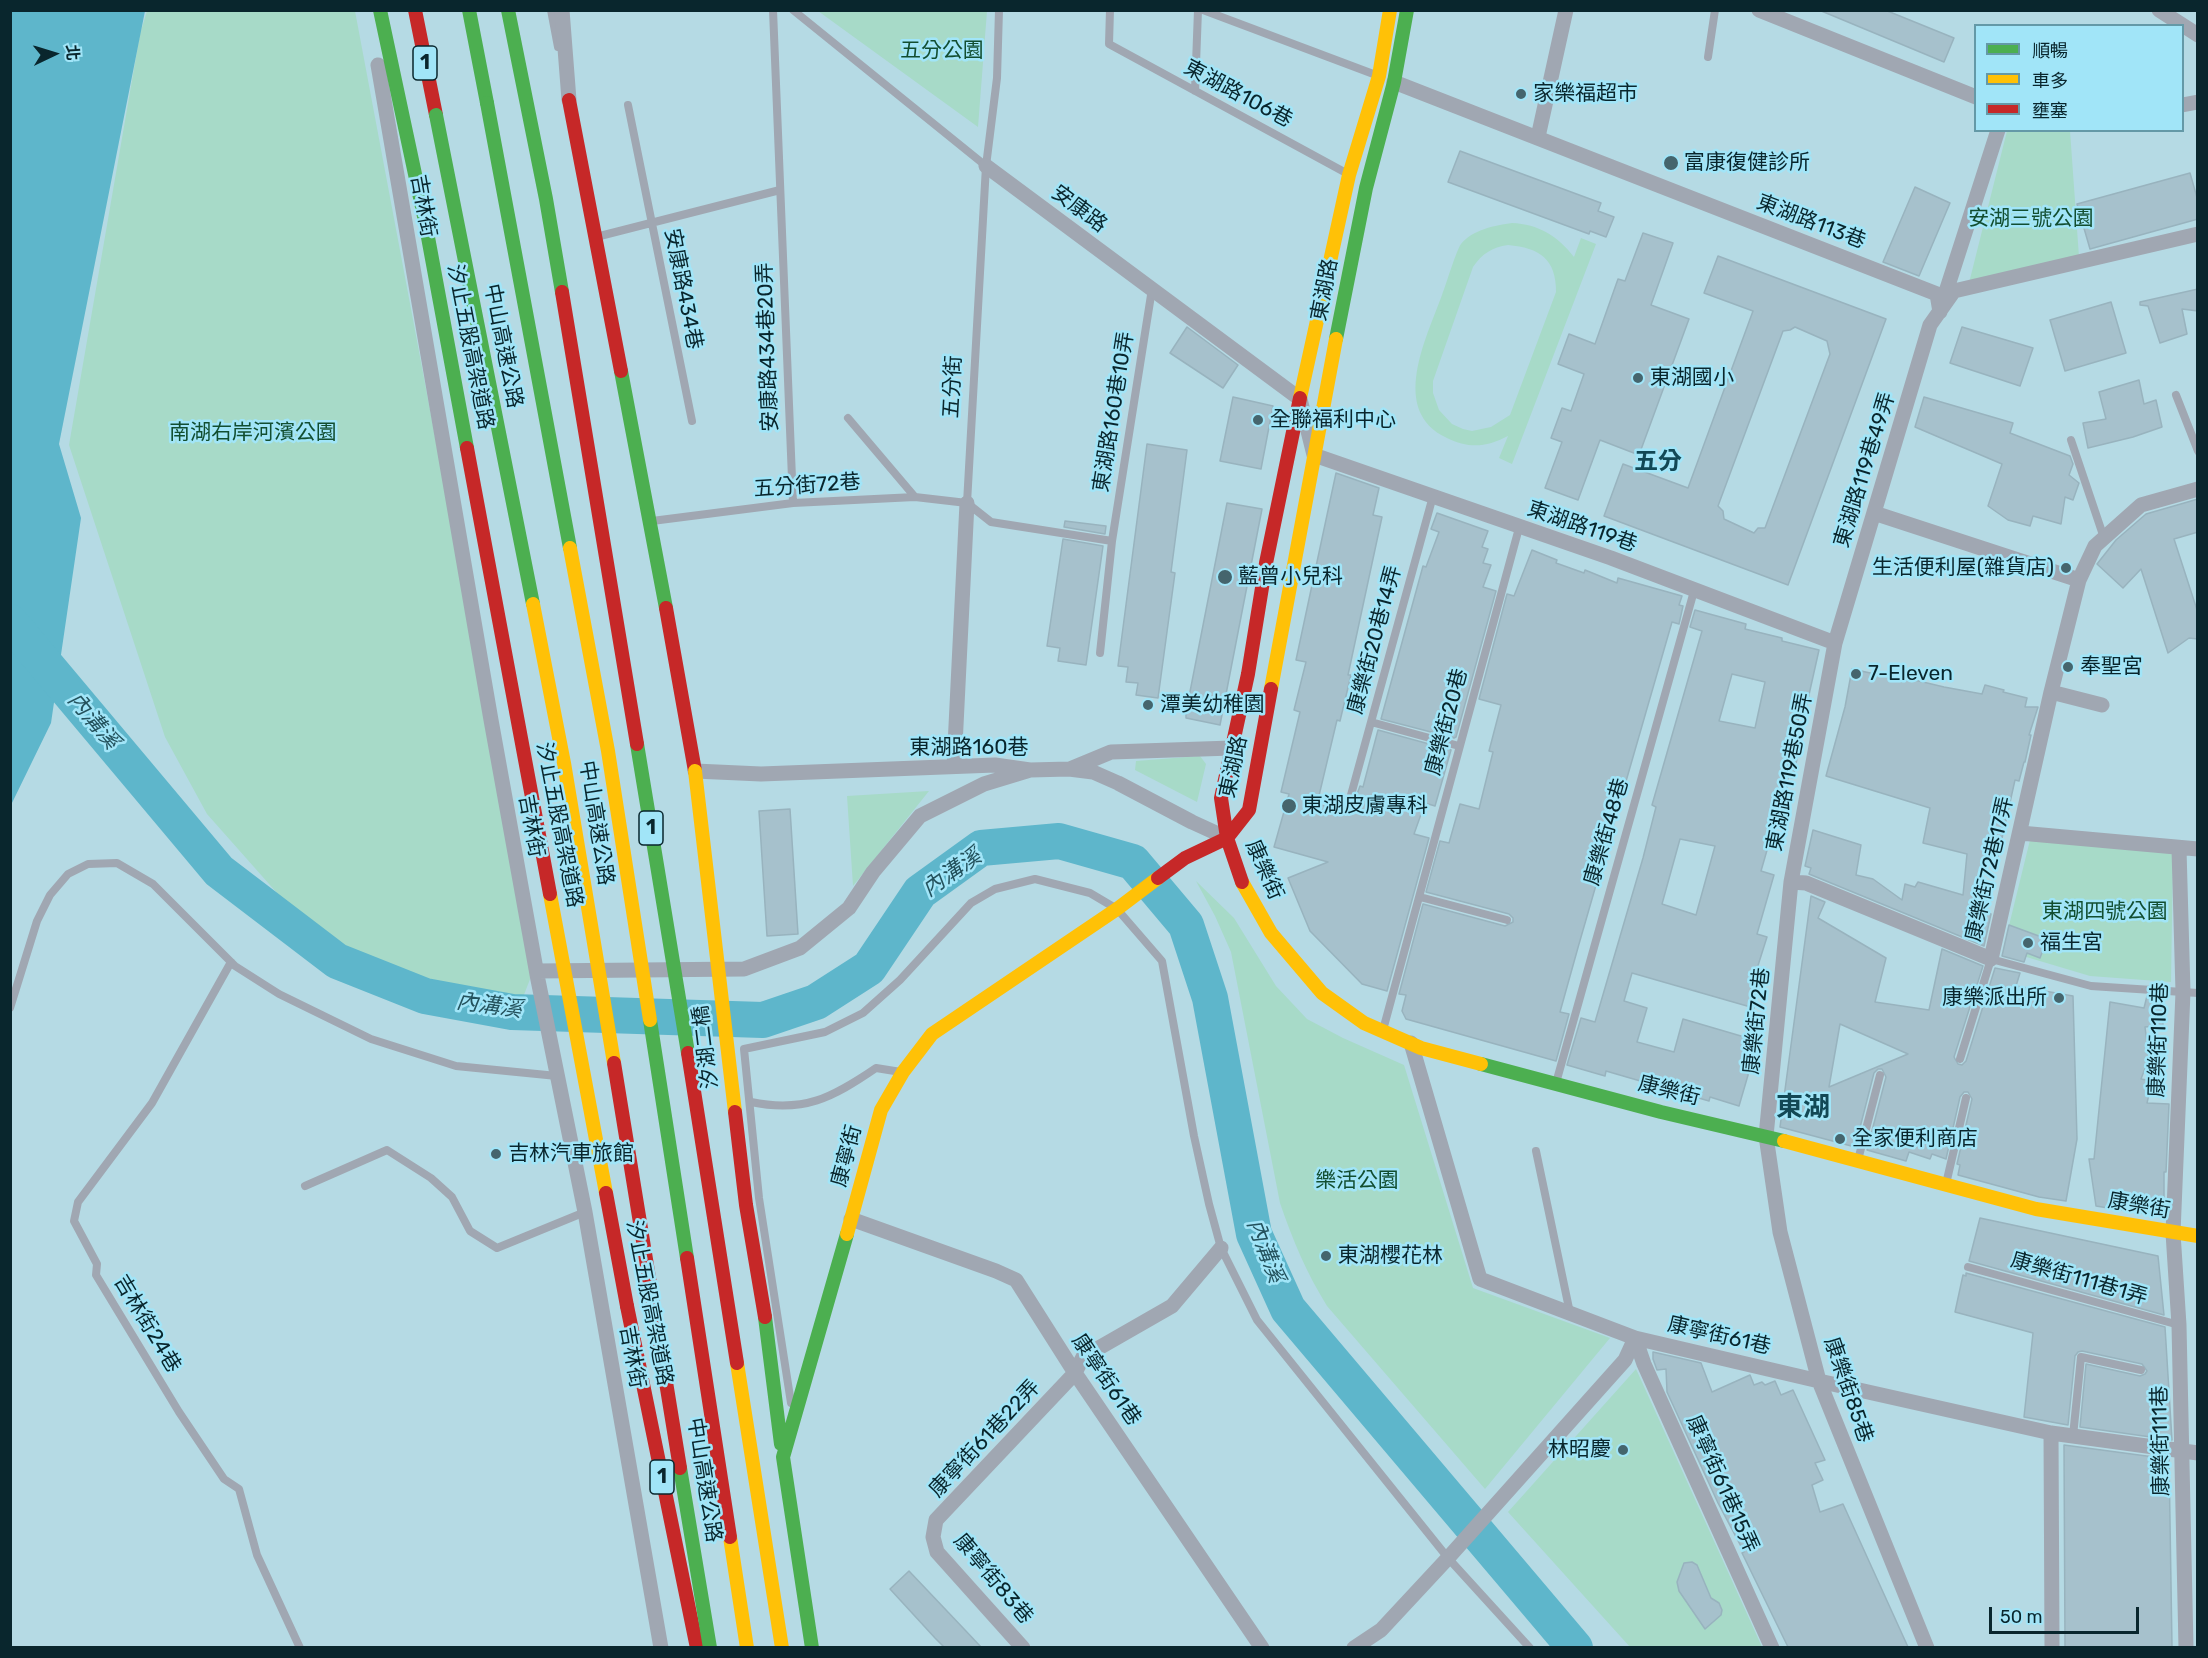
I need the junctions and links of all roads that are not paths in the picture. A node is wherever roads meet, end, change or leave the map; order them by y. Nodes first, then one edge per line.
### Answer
1 (369, 10) edge
2 (380, 10) edge
3 (415, 10) edge
4 (469, 10) edge
5 (508, 10) edge
6 (551, 10) edge
7 (562, 10) edge
8 (773, 10) edge
9 (793, 10) edge
10 (999, 10) edge
11 (1110, 10) edge
12 (1198, 10) edge
13 (1203, 10) edge
14 (1390, 10) edge
15 (1407, 10) edge
16 (1566, 10) edge
17 (1714, 10) edge
18 (1759, 10) edge
19 (2159, 10) edge
20 (2182, 24) edge
21 (2184, 25) edge
22 (2198, 34) edge
23 (1708, 57) dead end
24 (1379, 76) junction
25 (1395, 82) junction
26 (1195, 92) junction
27 (1974, 96) edge
28 (569, 99) junction
29 (628, 105) dead end
30 (1997, 132) edge
31 (1538, 137) junction
32 (986, 166) junction
33 (1349, 175) junction
34 (780, 190) junction
35 (651, 223) junction
36 (2198, 234) edge
37 (596, 237) junction
38 (1152, 289) junction
39 (1940, 312) junction
40 (2176, 395) dead end
41 (1300, 399) junction
42 (848, 418) dead end
43 (692, 422) dead end
44 (2071, 440) dead end
45 (2198, 451) edge
46 (1314, 455) junction
47 (2198, 489) edge
48 (1434, 495) junction
49 (915, 497) junction
50 (793, 503) junction
51 (968, 503) junction
52 (1875, 513) junction
53 (650, 521) junction
54 (1519, 528) junction
55 (2104, 538) junction
56 (1112, 541) junction
57 (2079, 580) junction
58 (1694, 591) junction
59 (1835, 643) junction
60 (1100, 653) dead end
61 (2051, 692) junction
62 (2103, 705) dead end
63 (1371, 722) junction
64 (1459, 746) junction
65 (1232, 748) junction
66 (954, 766) junction
67 (1069, 769) junction
68 (1030, 770) junction
69 (695, 771) junction
70 (1351, 795) dead end
71 (2020, 833) junction
72 (1227, 838) junction
73 (2179, 849) junction
74 (2198, 849) edge
75 (1791, 882) junction
76 (1419, 897) junction
77 (1117, 909) junction
78 (1789, 910) joint
79 (1507, 920) dead end
80 (1991, 959) junction
81 (231, 962) junction
82 (711, 968) junction
83 (537, 970) junction
84 (2190, 993) edge
85 (10, 1008) edge
86 (1383, 1031) junction
87 (1411, 1043) junction
88 (1960, 1059) dead end
89 (903, 1072) junction
90 (1880, 1075) dead end
91 (557, 1076) junction
92 (1556, 1084) junction
93 (1966, 1098) dead end
94 (751, 1102) junction
95 (1766, 1136) junction
96 (1536, 1151) dead end
97 (1858, 1162) junction
98 (304, 1186) dead end
99 (1946, 1186) junction
100 (585, 1212) junction
101 (851, 1219) junction
102 (2173, 1233) junction
103 (2198, 1236) edge
104 (1221, 1248) junction
105 (1968, 1266) dead end
106 (1570, 1313) junction
107 (2180, 1325) junction
108 (1635, 1338) junction
109 (2141, 1371) dead end
110 (1075, 1373) junction
111 (1819, 1382) junction
112 (793, 1416) junction
113 (2051, 1433) junction
114 (2073, 1436) junction
115 (2190, 1453) edge
116 (783, 1457) junction
117 (933, 1537) joint
118 (1448, 1558) junction
119 (300, 1647) edge
120 (661, 1647) edge
121 (697, 1647) edge
122 (710, 1647) edge
123 (747, 1647) edge
124 (782, 1647) edge
125 (812, 1647) edge
126 (1023, 1647) edge
127 (1262, 1647) edge
128 (1354, 1647) edge
129 (1530, 1647) edge
130 (1772, 1647) edge
131 (1927, 1647) edge
132 (2052, 1647) edge
133 (2186, 1647) edge

1 - 83 street, 吉林街
2 - 121 main road, 汐止五股高架道路 / 1, bridge
3 - 122 main road, 中山高速公路 / 1, bridge
4 - 123 main road, 中山高速公路 / 1, bridge
5 - 124 main road, 1, bridge
6 - 28 lane
7 - 28 street
8 - 34 lane
9 - 32 lane, 安康路
10 - 32 lane, 五分街
11 - 26 lane, 東湖路106巷
12 - 26 lane
13 - 24 lane
14 - 24 main road, 東湖路
15 - 25 main road, 東湖路
16 - 31 street
17 - 23 lane
18 - 27 street
19 - 20 street
21 - 22 street
24 - 25 lane
24 - 33 main road, 東湖路
25 - 31 street, 東湖路113巷
25 - 46 main road, 東湖路
26 - 33 lane, 東湖路106巷
28 - 37 main road, 汐湖二橋
29 - 35 lane
30 - 39 street
31 - 39 street, 東湖路113巷
32 - 38 street, 安康路
32 - 51 lane, 五分街
33 - 41 main road, 東湖路
34 - 35 lane, 安康路434巷
34 - 50 lane, 安康路434巷20弄
35 - 37 lane
35 - 43 lane, 安康路434巷
36 - 39 street
37 - 53 main road, 汐湖二橋
38 - 41 street, 安康路
38 - 56 lane, 東湖路160巷10弄
39 - 52 street, 東湖路119巷49弄
40 - 45 lane
41 - 46 street
41 - 65 main road, 東湖路
42 - 49 lane
44 - 55 lane
46 - 48 street, 東湖路119巷
46 - 72 main road, 東湖路
47 - 55 street, 康樂街72巷17弄
48 - 54 street, 東湖路119巷
48 - 63 lane, 康樂街20巷14弄
49 - 50 lane, 五分街72巷
49 - 51 lane, 五分街72巷
50 - 53 lane, 五分街72巷
51 - 56 lane
51 - 66 street, 五分街
52 - 57 street
52 - 59 street, 東湖路119巷49弄
53 - 69 main road, 汐湖二橋
54 - 58 street, 東湖路119巷
54 - 64 lane, 康樂街20巷
55 - 57 street, 康樂街72巷17弄
56 - 60 lane, 東湖路160巷10弄
57 - 61 street, 康樂街72巷17弄
58 - 59 street, 東湖路119巷
58 - 92 lane, 康樂街48巷
59 - 75 street, 東湖路119巷50弄
61 - 62 street
61 - 71 street, 康樂街72巷17弄
63 - 64 lane
63 - 70 lane, 康樂街20巷14弄
64 - 76 lane, 康樂街20巷
65 - 67 street
65 - 72 main road, 東湖路
66 - 68 street, 東湖路160巷
66 - 69 street, 東湖路160巷
67 - 68 street, 東湖路160巷
67 - 72 street, 東湖路160巷
68 - 82 street
69 - 82 lane
69 - 116 main road, 汐湖二橋, bridge
71 - 73 street
71 - 80 street, 康樂街72巷17弄
72 - 77 main road, 康寧街
72 - 86 main road, 康樂街
73 - 74 street
73 - 84 street, 康樂街110巷
75 - 78 street, 東湖路119巷50弄
75 - 80 street, 康樂街72巷17弄
76 - 79 lane
76 - 86 lane, 康樂街20巷
77 - 89 main road, 康寧街
77 - 94 lane
77 - 104 lane
78 - 95 street, 康樂街72巷
80 - 84 lane
80 - 88 lane
81 - 85 lane
81 - 91 lane
81 - 119 lane, 吉林街24巷
82 - 83 street
83 - 91 street, 吉林街
84 - 102 street, 康樂街110巷
86 - 87 main road, 康樂街
87 - 92 main road, 康樂街
87 - 106 street, 康寧街61巷
89 - 94 lane
89 - 101 main road, 康寧街
90 - 97 lane
91 - 100 street, 吉林街
92 - 95 main road, 康樂街
93 - 99 lane
94 - 112 lane
95 - 97 main road, 康樂街
95 - 111 street, 康樂街85巷
96 - 106 lane
97 - 99 main road, 康樂街
98 - 100 lane
99 - 102 main road, 康樂街
100 - 120 street, 吉林街
101 - 110 street, 康寧街61巷
101 - 112 main road, 康寧街
102 - 103 main road, 康樂街
102 - 107 street, 康樂街111巷
104 - 110 street, 康寧街61巷22弄
104 - 118 lane
105 - 107 lane, 康樂街111巷1弄
106 - 108 street, 康寧街61巷
107 - 115 street, 康樂街111巷
108 - 111 street, 康寧街61巷
108 - 118 street
108 - 130 street, 康寧街61巷15弄
109 - 114 lane
110 - 117 street, 康寧街61巷22弄
110 - 127 street, 康寧街61巷
111 - 113 street, 康寧街61巷
111 - 131 street, 康樂街85巷
112 - 116 main road, 康寧街
113 - 114 street, 康寧街61巷
113 - 132 street
114 - 115 street, 康寧街61巷
115 - 133 street, 康樂街111巷
116 - 125 main road, 康寧街
117 - 126 street, 康寧街83巷
118 - 128 street
118 - 129 lane

